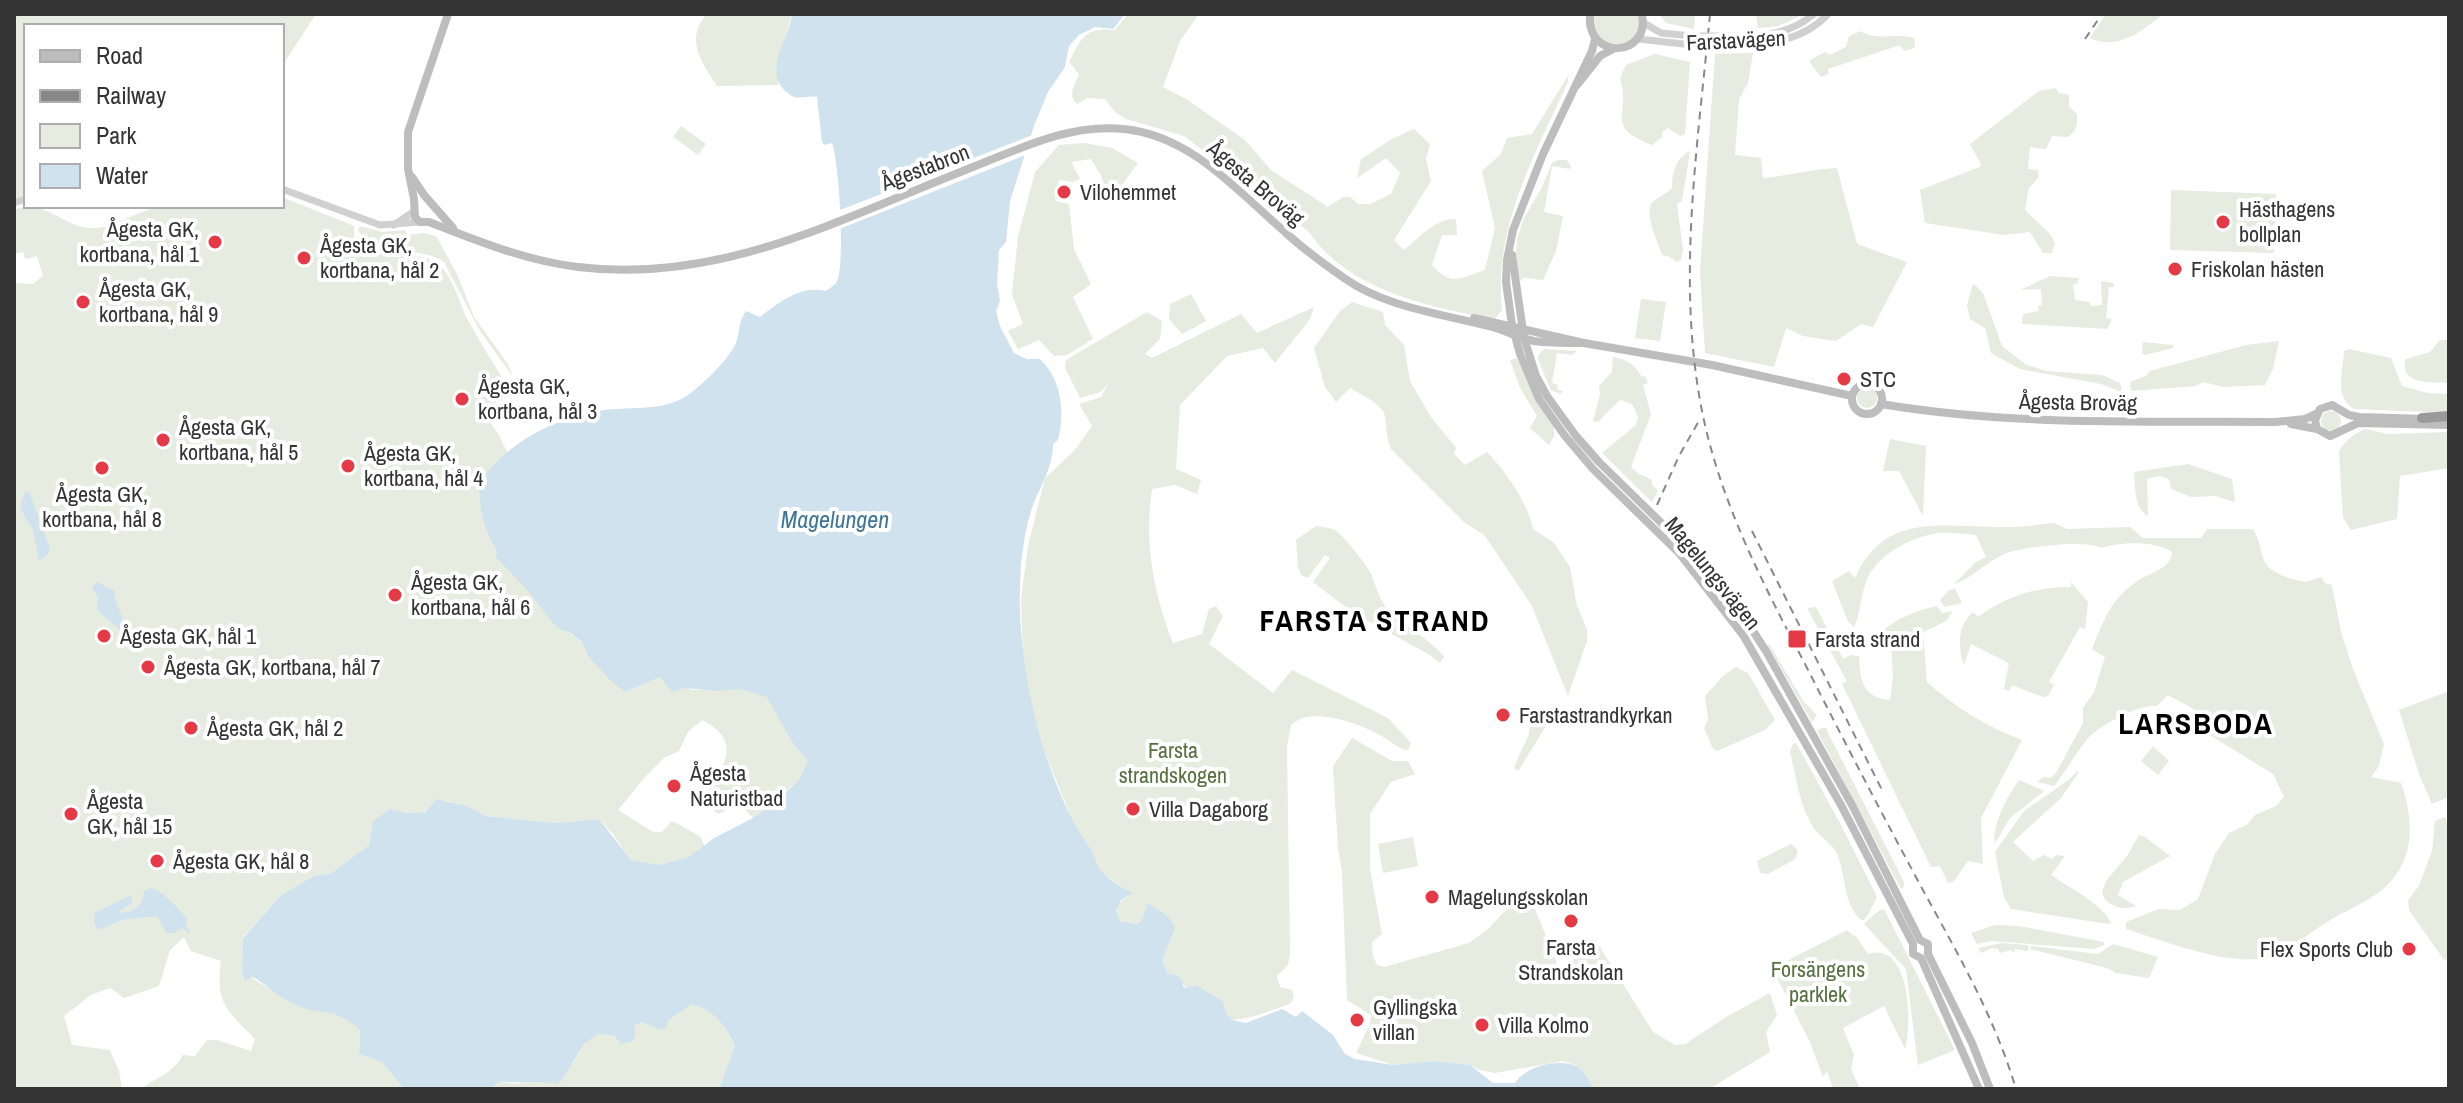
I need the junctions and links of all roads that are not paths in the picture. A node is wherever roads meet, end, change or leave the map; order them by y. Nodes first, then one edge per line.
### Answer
1 (448, 14) edge
2 (1590, 14) edge
3 (1814, 14) edge
4 (1828, 14) edge
5 (1643, 19) edge
6 (1595, 39) junction
7 (1638, 39) junction
8 (1728, 40) junction
9 (1693, 41) junction
10 (1613, 49) junction
11 (1572, 92) junction
12 (1042, 140) joint
13 (408, 169) junction
14 (284, 190) edge
15 (428, 201) junction
16 (413, 210) junction
17 (436, 210) junction
18 (424, 222) junction
19 (392, 226) junction
20 (455, 231) junction
21 (1518, 331) junction
22 (1852, 396) junction
23 (1881, 404) junction
24 (2345, 413) junction
25 (2316, 414) junction
26 (2422, 418) joint
27 (2449, 420) edge
28 (2275, 422) junction
29 (2345, 428) junction
30 (2317, 429) junction
31 (1761, 642) junction
32 (1751, 649) junction
33 (1916, 942) junction
34 (1924, 956) junction
35 (1979, 1089) edge
36 (1990, 1089) edge

1 - 13 main road
2 - 6 main road
3 - 8 street, Farstavägen
4 - 8 street, Farstavägen
5 - 7 main road
5 - 9 street, Farstavägen
6 - 10 main road
6 - 11 main road, Magelungsvägen
7 - 9 street, Farstavägen
7 - 10 main road
8 - 9 street, Farstavägen, bridge
10 - 11 main road, Magelungsvägen
11 - 21 main road, Magelungsvägen
12 - 20 main road, Ågestabron
12 - 21 main road, Ågesta Broväg
13 - 15 main road
13 - 16 main road
14 - 19 street
15 - 16 main road
15 - 17 main road
16 - 18 main road
16 - 19 street
17 - 18 main road
17 - 20 main road
18 - 19 street
18 - 20 main road
21 - 22 main road, Ågesta Broväg
21 - 31 main road, Magelungsvägen
21 - 32 main road, Magelungsvägen
22 - 23 main road, Ågesta Broväg
22 - 23 main road, Ågesta Broväg
23 - 28 main road, Ågesta Broväg
24 - 25 main road, Ågesta Broväg
24 - 26 main road, Ågesta Broväg
24 - 29 main road
25 - 28 main road, Ågesta Broväg
25 - 30 main road
26 - 27 highway
27 - 29 main road, Ågesta Broväg
28 - 30 main road, Ågesta Broväg
29 - 30 main road, Ågesta Broväg
31 - 32 main road
31 - 33 main road, Magelungsvägen
32 - 33 main road, Magelungsvägen
33 - 34 main road, Magelungsvägen
33 - 34 main road, Magelungsvägen
34 - 35 main road, Magelungsvägen
34 - 36 main road, Magelungsvägen

